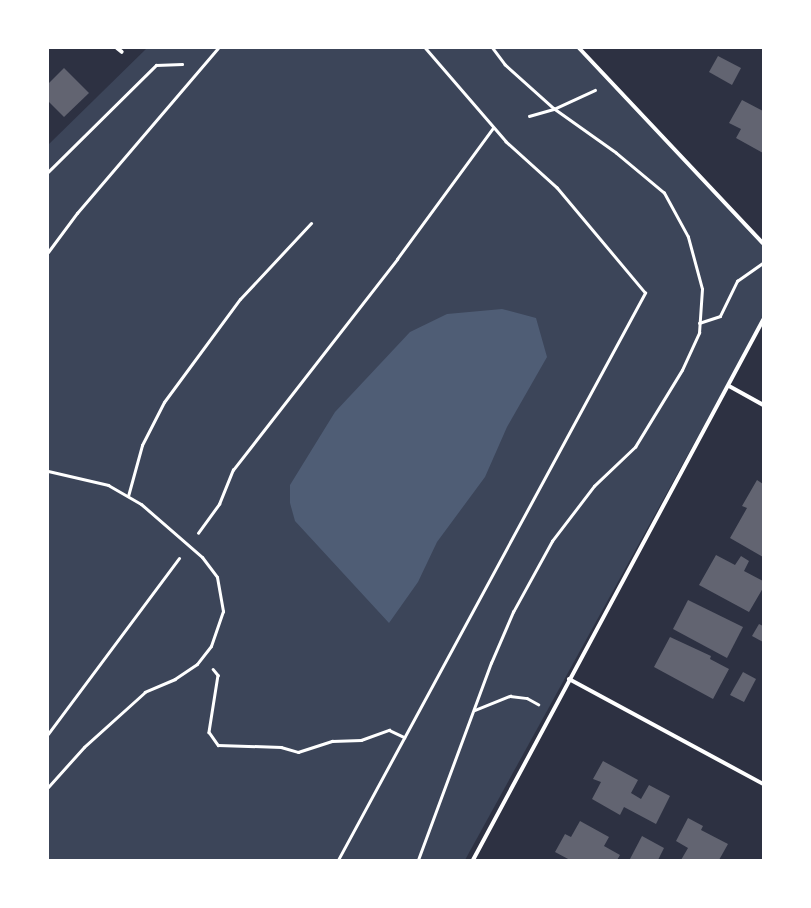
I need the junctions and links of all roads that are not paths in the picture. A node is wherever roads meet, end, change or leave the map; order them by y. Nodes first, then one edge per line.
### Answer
1 (116, 48) edge
2 (218, 48) edge
3 (579, 48) edge
4 (122, 52) dead end
5 (311, 223) dead end
6 (763, 243) edge
7 (48, 252) edge
8 (763, 320) edge
9 (729, 386) junction
10 (763, 405) edge
11 (48, 471) edge
12 (128, 496) junction
13 (569, 679) junction
14 (763, 784) edge
15 (48, 787) edge
16 (473, 860) edge

1 - 4 street
2 - 7 lane
3 - 6 street
5 - 12 lane
8 - 9 street
9 - 10 street
9 - 13 street
11 - 12 lane
12 - 15 lane
13 - 14 street
13 - 16 street

